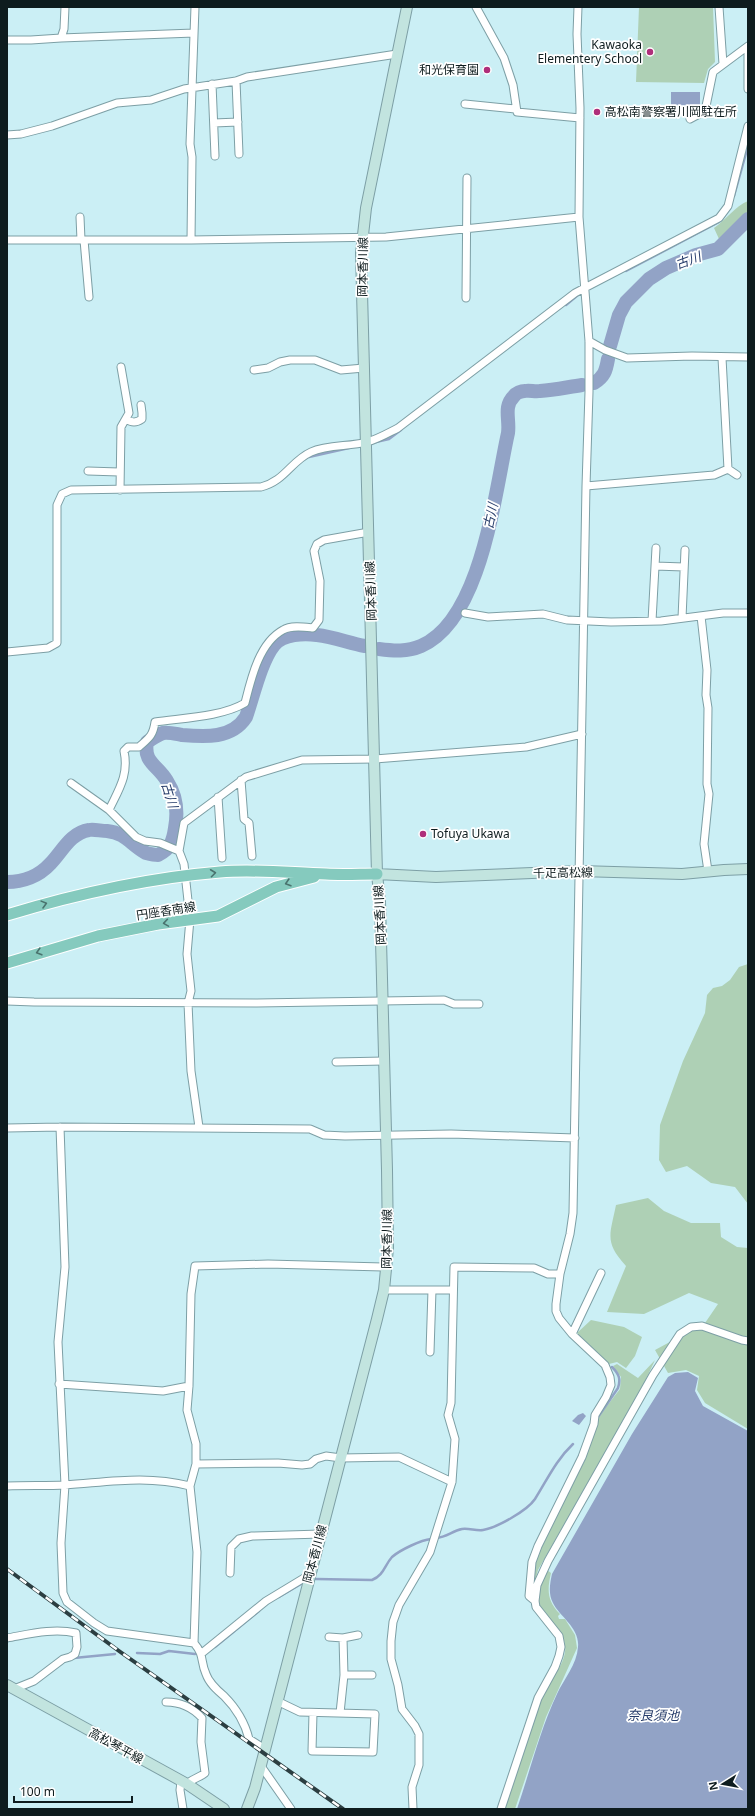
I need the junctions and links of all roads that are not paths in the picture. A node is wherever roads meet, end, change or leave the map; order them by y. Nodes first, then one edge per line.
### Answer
1 (65, 7) edge
2 (195, 7) edge
3 (406, 7) edge
4 (476, 7) edge
5 (578, 7) edge
6 (719, 7) edge
7 (194, 33) junction
8 (61, 38) junction
9 (7, 40) edge
10 (748, 47) edge
11 (397, 54) junction
12 (723, 64) junction
13 (236, 81) junction
14 (212, 84) junction
15 (193, 87) junction
16 (748, 89) edge
17 (465, 104) dead end
18 (515, 109) junction
19 (580, 118) junction
20 (690, 120) dead end
21 (238, 122) junction
22 (214, 124) junction
23 (748, 126) edge
24 (7, 134) edge
25 (239, 154) dead end
26 (215, 156) dead end
27 (467, 178) dead end
28 (80, 217) dead end
29 (579, 217) junction
30 (466, 229) junction
31 (362, 238) junction
32 (7, 240) edge
33 (83, 240) junction
34 (191, 240) junction
35 (585, 286) junction
36 (89, 297) dead end
37 (466, 298) dead end
38 (589, 341) junction
39 (748, 357) edge
40 (722, 358) junction
41 (121, 367) dead end
42 (364, 368) junction
43 (254, 370) dead end
44 (140, 405) dead end
45 (126, 419) junction
46 (366, 442) junction
47 (728, 469) junction
48 (88, 471) dead end
49 (119, 472) junction
50 (737, 475) dead end
51 (586, 486) junction
52 (120, 490) junction
53 (369, 532) junction
54 (656, 548) dead end
55 (685, 550) dead end
56 (655, 566) junction
57 (684, 567) junction
58 (466, 613) dead end
59 (748, 613) edge
60 (701, 616) junction
61 (682, 618) junction
62 (584, 620) junction
63 (652, 621) junction
64 (7, 652) edge
65 (582, 734) junction
66 (375, 759) junction
67 (241, 780) junction
68 (71, 783) dead end
69 (218, 797) junction
70 (109, 810) junction
71 (177, 850) junction
72 (252, 856) dead end
73 (222, 858) dead end
74 (748, 869) edge
75 (580, 871) junction
76 (708, 871) junction
77 (326, 874) junction
78 (377, 874) junction
79 (186, 876) junction
80 (7, 915) edge
81 (190, 919) junction
82 (7, 963) edge
83 (7, 1001) edge
84 (382, 1001) junction
85 (188, 1003) junction
86 (479, 1004) dead end
87 (384, 1061) junction
88 (336, 1062) dead end
89 (60, 1127) junction
90 (7, 1128) edge
91 (198, 1128) junction
92 (386, 1135) junction
93 (575, 1138) junction
94 (387, 1269) junction
95 (601, 1272) dead end
96 (560, 1274) junction
97 (384, 1290) junction
98 (432, 1290) junction
99 (453, 1290) junction
100 (572, 1334) junction
101 (748, 1341) edge
102 (430, 1352) dead end
103 (59, 1384) junction
104 (190, 1386) junction
105 (341, 1458) junction
106 (196, 1464) junction
107 (452, 1482) junction
108 (65, 1485) junction
109 (7, 1486) edge
110 (190, 1486) junction
111 (320, 1534) junction
112 (230, 1574) dead end
113 (309, 1577) junction
114 (535, 1601) junction
115 (358, 1636) dead end
116 (329, 1637) dead end
117 (7, 1638) edge
118 (343, 1638) junction
119 (194, 1643) junction
120 (202, 1653) junction
121 (344, 1675) junction
122 (372, 1675) dead end
123 (10, 1687) edge
124 (277, 1701) junction
125 (166, 1702) dead end
126 (313, 1713) junction
127 (340, 1713) junction
128 (265, 1750) junction
129 (261, 1766) junction
130 (184, 1783) junction
131 (183, 1809) edge
132 (224, 1809) edge
133 (247, 1809) edge
134 (291, 1809) edge
135 (414, 1809) edge
136 (501, 1809) edge

1 - 8 street
2 - 7 street
3 - 11 main road, 岡本香川線
4 - 18 street
5 - 19 street
6 - 12 street
7 - 8 street
7 - 15 street
8 - 9 street
10 - 12 street
10 - 16 street
11 - 13 street
11 - 31 main road, 岡本香川線
12 - 20 street
13 - 14 street
13 - 21 street
14 - 15 street
14 - 22 street
15 - 24 street
15 - 34 street
17 - 18 street
18 - 19 street
19 - 29 street
21 - 22 street
21 - 25 street
22 - 26 street
23 - 35 street
27 - 30 street
28 - 33 street
29 - 30 street
29 - 35 street
30 - 31 street
30 - 37 street
31 - 34 street
31 - 42 main road, 岡本香川線
32 - 33 street
33 - 34 street
33 - 36 street
35 - 38 street
35 - 46 street
38 - 40 street
38 - 51 street
39 - 40 street
40 - 47 street
41 - 45 street
42 - 43 street
42 - 46 main road, 岡本香川線
44 - 45 street
45 - 49 street
46 - 52 street
46 - 53 main road, 岡本香川線
47 - 50 street
47 - 51 street
48 - 49 street
49 - 52 street
51 - 62 street
52 - 64 street
53 - 66 main road, 岡本香川線
53 - 70 street
54 - 56 street
55 - 57 street
56 - 57 street
56 - 63 street
57 - 61 street
58 - 62 street
59 - 60 street
60 - 61 street
60 - 76 street
61 - 63 street
62 - 63 street
62 - 65 street
65 - 66 street
65 - 75 street
66 - 67 street
66 - 78 main road, 岡本香川線
67 - 69 street
67 - 72 street
68 - 70 street
69 - 71 street
69 - 73 street
70 - 71 street
71 - 79 street
74 - 76 main road, 千疋高松線
75 - 76 main road, 千疋高松線
75 - 78 main road, 千疋高松線
75 - 93 street
77 - 78 main road, 円座香南線
79 -> 77 main road, 円座香南線
77 -> 81 main road, 円座香南線
78 - 84 main road, 岡本香川線
80 -> 79 main road, 円座香南線
79 - 81 street
81 -> 82 main road, 円座香南線
81 - 85 street
83 - 85 street
84 - 85 street
84 - 86 street
84 - 87 main road, 岡本香川線
85 - 91 street
87 - 88 street
87 - 92 main road, 岡本香川線
89 - 90 street
89 - 91 street
89 - 103 street
91 - 92 street
92 - 93 street
92 - 94 main road, 岡本香川線
93 - 96 street
94 - 97 main road, 岡本香川線
94 - 104 street
95 - 100 street
96 - 99 street
96 - 100 street
97 - 98 street
97 - 105 main road, 岡本香川線
98 - 99 street
98 - 102 street
99 - 107 street
100 - 114 street
101 - 114 street
103 - 104 street
103 - 108 street
104 - 106 street
105 - 106 street
105 - 107 street
105 - 111 main road, 岡本香川線
106 - 110 street
107 - 135 street
108 - 109 street
108 - 110 street
108 - 119 street
110 - 119 street
111 - 112 street
111 - 113 main road, 岡本香川線
113 - 120 street
113 - 124 main road, 岡本香川線
114 - 136 street
115 - 118 street
116 - 118 street
117 - 123 street
118 - 121 street
119 - 120 street
120 - 128 street
121 - 122 street
121 - 127 street
123 - 130 main road, 高松琴平線
124 - 126 street
124 - 128 main road, 岡本香川線
125 - 130 street
126 - 127 street
126 - 127 street
128 - 129 main road, 岡本香川線
129 - 133 main road, 岡本香川線
129 - 134 street
130 - 131 street
130 - 132 main road, 高松琴平線

